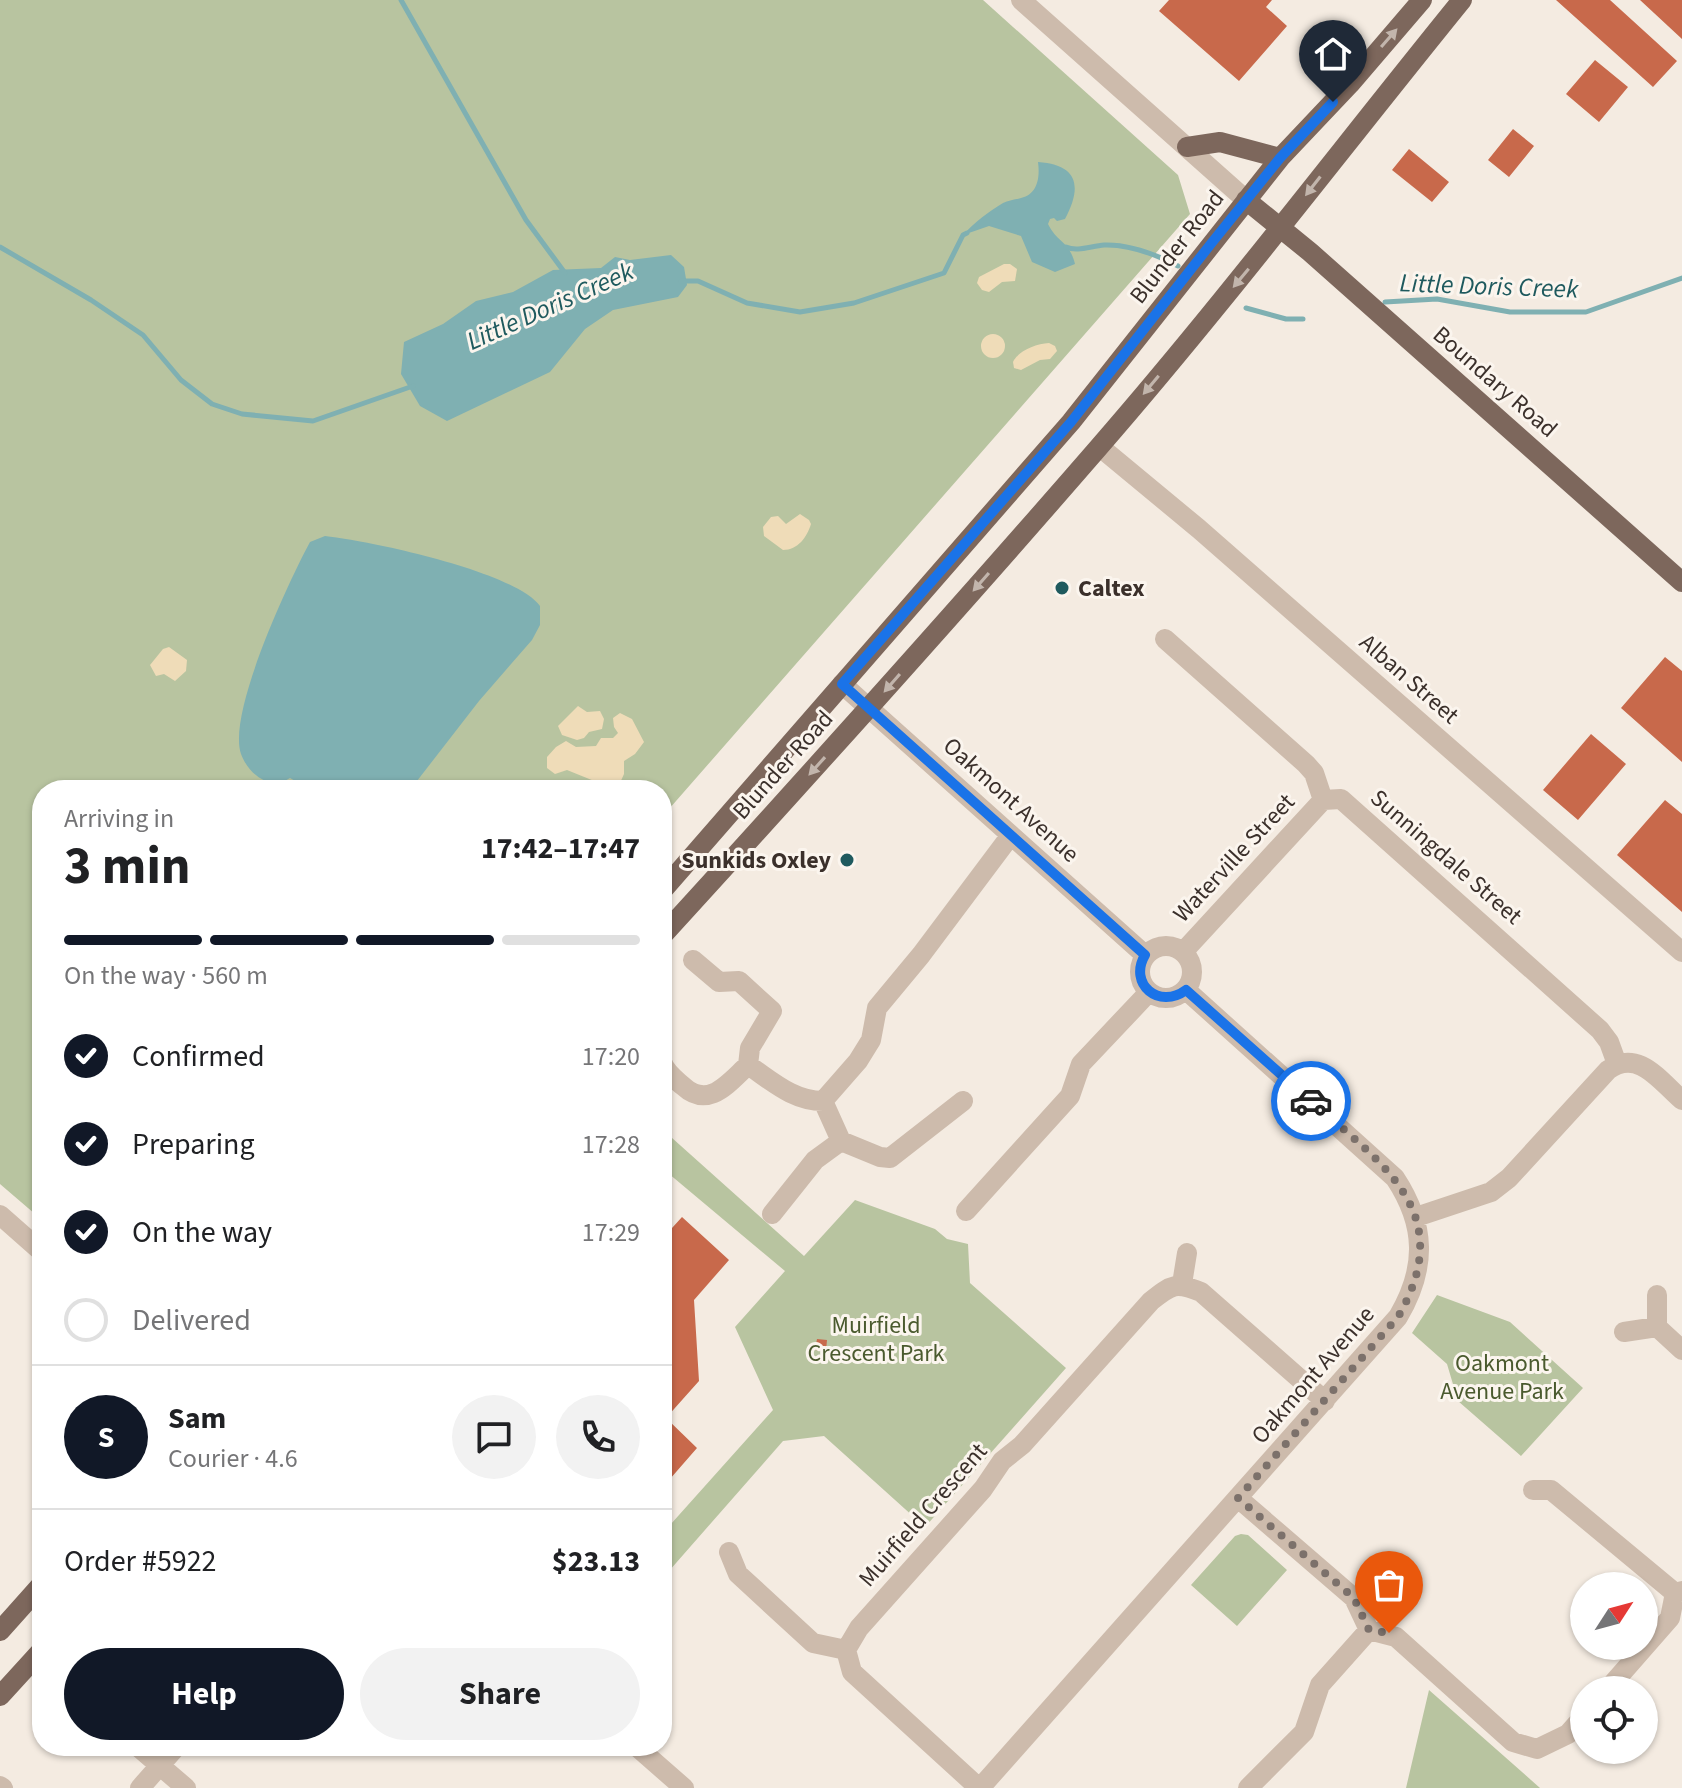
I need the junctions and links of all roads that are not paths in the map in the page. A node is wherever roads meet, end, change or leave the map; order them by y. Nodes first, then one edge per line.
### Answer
1 (1021, 0) edge
2 (1422, 0) edge
3 (1462, 0) edge
4 (1187, 147) junction
5 (1280, 158) junction
6 (1246, 200) junction
7 (1280, 228) junction
8 (1100, 447) junction
9 (1682, 582) edge
10 (1165, 639) dead end
11 (842, 684) junction
12 (869, 708) junction
13 (1323, 800) junction
14 (1011, 835) junction
15 (672, 880) edge
16 (672, 925) edge
17 (1183, 952) junction
18 (1682, 952) edge
19 (1145, 955) junction
20 (693, 960) dead end
21 (1186, 990) junction
22 (1149, 992) junction
23 (1617, 1064) junction
24 (748, 1065) junction
25 (672, 1076) edge
26 (1682, 1100) edge
27 (823, 1101) junction
28 (963, 1101) dead end
29 (841, 1141) junction
30 (966, 1211) dead end
31 (772, 1214) dead end
32 (0, 1215) edge
33 (1416, 1217) junction
34 (32, 1243) edge
35 (1187, 1253) dead end
36 (1182, 1284) junction
37 (1657, 1295) dead end
38 (1657, 1327) junction
39 (1624, 1332) dead end
40 (1682, 1350) edge
41 (1325, 1401) junction
42 (1533, 1490) dead end
43 (1238, 1498) junction
44 (729, 1552) dead end
45 (1678, 1592) edge
46 (32, 1595) edge
47 (1369, 1630) junction
48 (0, 1631) edge
49 (846, 1650) junction
50 (32, 1661) edge
51 (1619, 1676) edge
52 (0, 1696) edge
53 (1570, 1732) edge
54 (149, 1756) edge
55 (168, 1756) edge
56 (647, 1756) edge
57 (160, 1765) junction
58 (140, 1788) edge
59 (186, 1788) edge
60 (684, 1788) edge
61 (980, 1788) edge
62 (1248, 1788) edge

1 - 4 street, Boundary Road
5 -> 2 main road, Blunder Road
3 -> 7 main road, Blunder Road
4 - 5 main road
4 - 6 street, Boundary Road
5 - 6 main road, Blunder Road
6 - 7 main road, Boundary Road
6 - 11 main road, Blunder Road
7 -> 8 main road, Blunder Road
7 - 9 main road, Boundary Road
8 -> 12 main road, Blunder Road
8 - 18 street, Alban Street
10 - 13 street
11 - 12 street, Oakmont Avenue
11 - 15 main road, Blunder Road
12 - 14 street, Oakmont Avenue
12 -> 16 main road, Blunder Road
13 - 17 street, Waterville Street
13 - 23 street, Sunningdale Street
14 - 19 street, Oakmont Avenue
14 - 27 street
17 - 19 street
17 - 21 street
19 - 22 street
20 - 24 street
21 - 22 street
21 - 33 street, Oakmont Avenue
22 - 30 street
23 - 26 street
23 - 33 street
24 - 25 street
24 - 27 street
27 - 29 street
28 - 29 street
29 - 31 street
32 - 34 street
33 - 41 street, Oakmont Avenue
35 - 36 street
36 - 41 street
36 - 49 street, Muirfield Crescent
37 - 38 street
38 - 39 street
38 - 40 street
41 - 43 street, Oakmont Avenue
42 - 45 street
43 - 47 street
43 - 61 street, Oakmont Avenue
44 - 49 street
45 - 51 street
46 - 48 main road
47 - 53 street
47 - 62 street
49 - 61 street
50 - 52 main road
54 - 57 street
55 - 57 street
56 - 60 street
57 - 58 street
57 - 59 street

